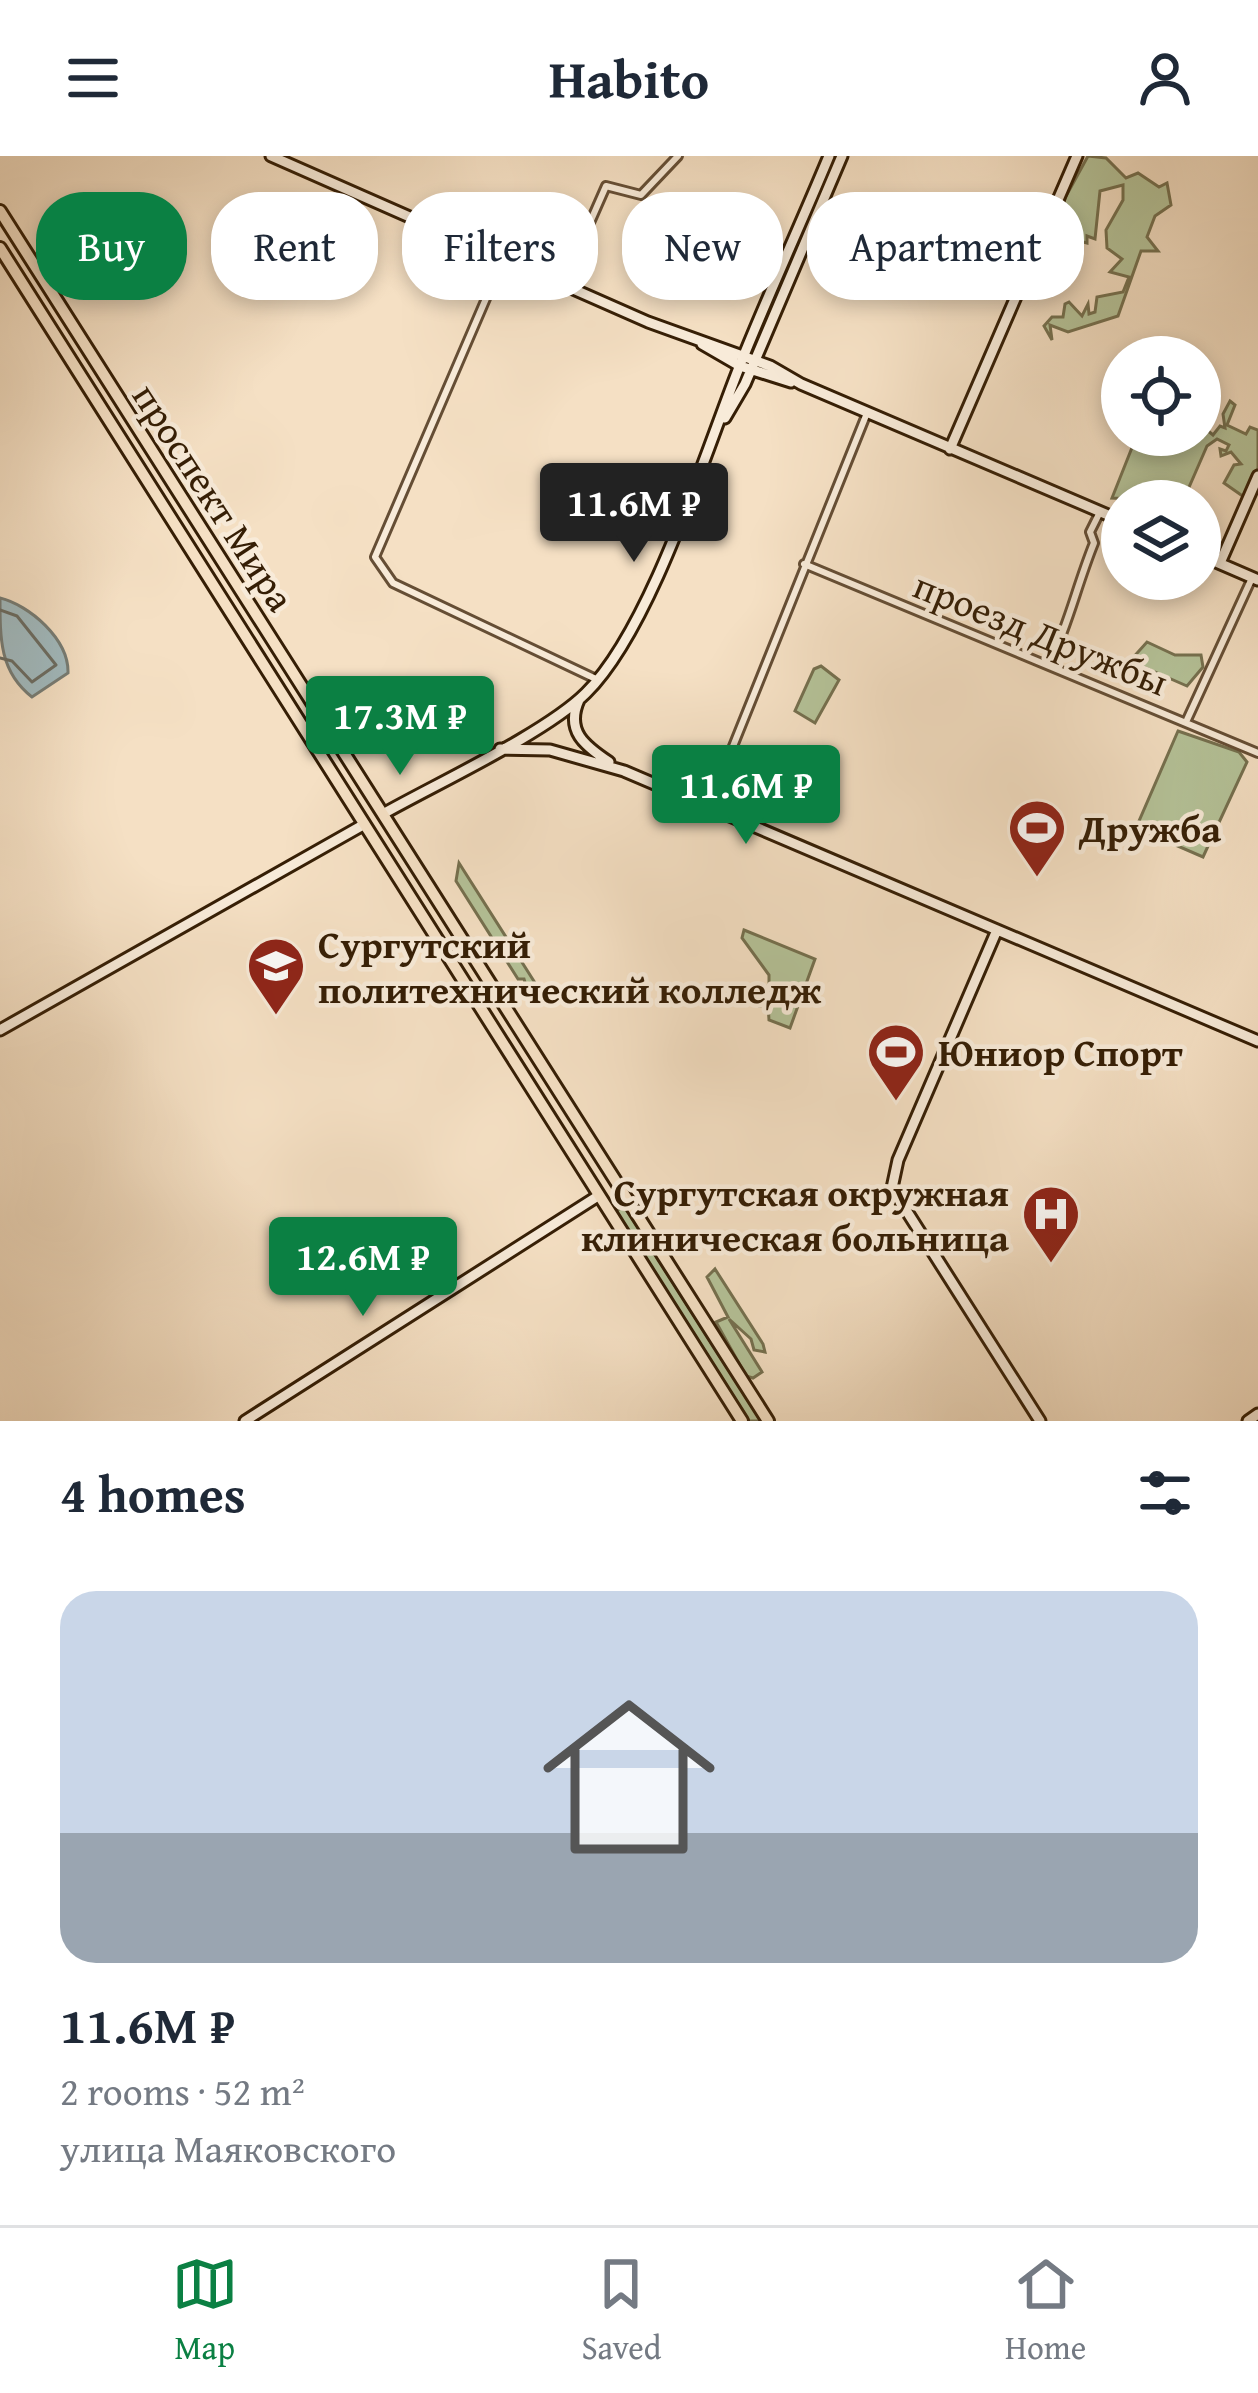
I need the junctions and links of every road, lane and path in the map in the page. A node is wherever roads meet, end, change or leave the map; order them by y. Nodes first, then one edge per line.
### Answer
1 (271, 156) edge
2 (678, 156) edge
3 (829, 156) edge
4 (842, 156) edge
5 (1077, 156) edge
6 (598, 204) edge
7 (0, 211) edge
8 (402, 213) edge
9 (0, 248) edge
10 (598, 299) edge
11 (485, 300) edge
12 (748, 363) junction
13 (867, 413) junction
14 (129, 419) junction
15 (113, 429) junction
16 (950, 449) junction
17 (1258, 476) edge
18 (1100, 512) joint
19 (1221, 561) edge
20 (1221, 563) edge
21 (804, 564) junction
22 (1255, 579) edge
23 (1050, 664) junction
24 (598, 680) junction
25 (580, 699) junction
26 (1186, 722) junction
27 (540, 724) junction
28 (494, 750) junction
29 (550, 750) junction
30 (1258, 753) edge
31 (624, 771) junction
32 (709, 806) junction
33 (383, 814) junction
34 (363, 825) junction
35 (997, 930) junction
36 (0, 1030) edge
37 (1258, 1042) edge
38 (616, 1183) junction
39 (598, 1196) junction
40 (1258, 1414) edge
41 (245, 1421) edge
42 (742, 1421) edge
43 (768, 1421) edge
44 (1040, 1421) edge
45 (1248, 1421) edge

1 - 8 main road
2 - 6 street
3 - 12 main road
4 - 12 main road
5 - 16 main road
7 - 14 main road, проспект Мира
9 - 15 main road, проспект Мира
10 - 12 main road
11 - 24 street
12 - 13 main road
12 - 24 main road
13 - 16 main road
13 - 21 street
14 - 15 main road
14 - 33 main road, проспект Мира
15 - 34 main road, проспект Мира
16 - 18 main road
17 - 19 main road
18 - 23 street
20 - 22 main road
21 - 23 street, проезд Дружбы
21 - 32 street
22 - 26 street
23 - 26 street, проезд Дружбы
24 - 25 main road
25 - 27 main road
25 - 31 main road
26 - 30 street, проезд Дружбы
27 - 28 main road
27 - 29 main road
28 - 29 main road
28 - 33 main road
29 - 31 main road
31 - 32 main road
32 - 35 main road
33 - 34 main road
33 - 38 main road, проспект Мира
34 - 36 main road
34 - 39 main road, проспект Мира
35 - 37 main road
35 - 44 main road
38 - 39 main road
38 - 43 main road, проспект Мира
39 - 41 main road
39 - 42 main road, проспект Мира
40 - 45 main road

